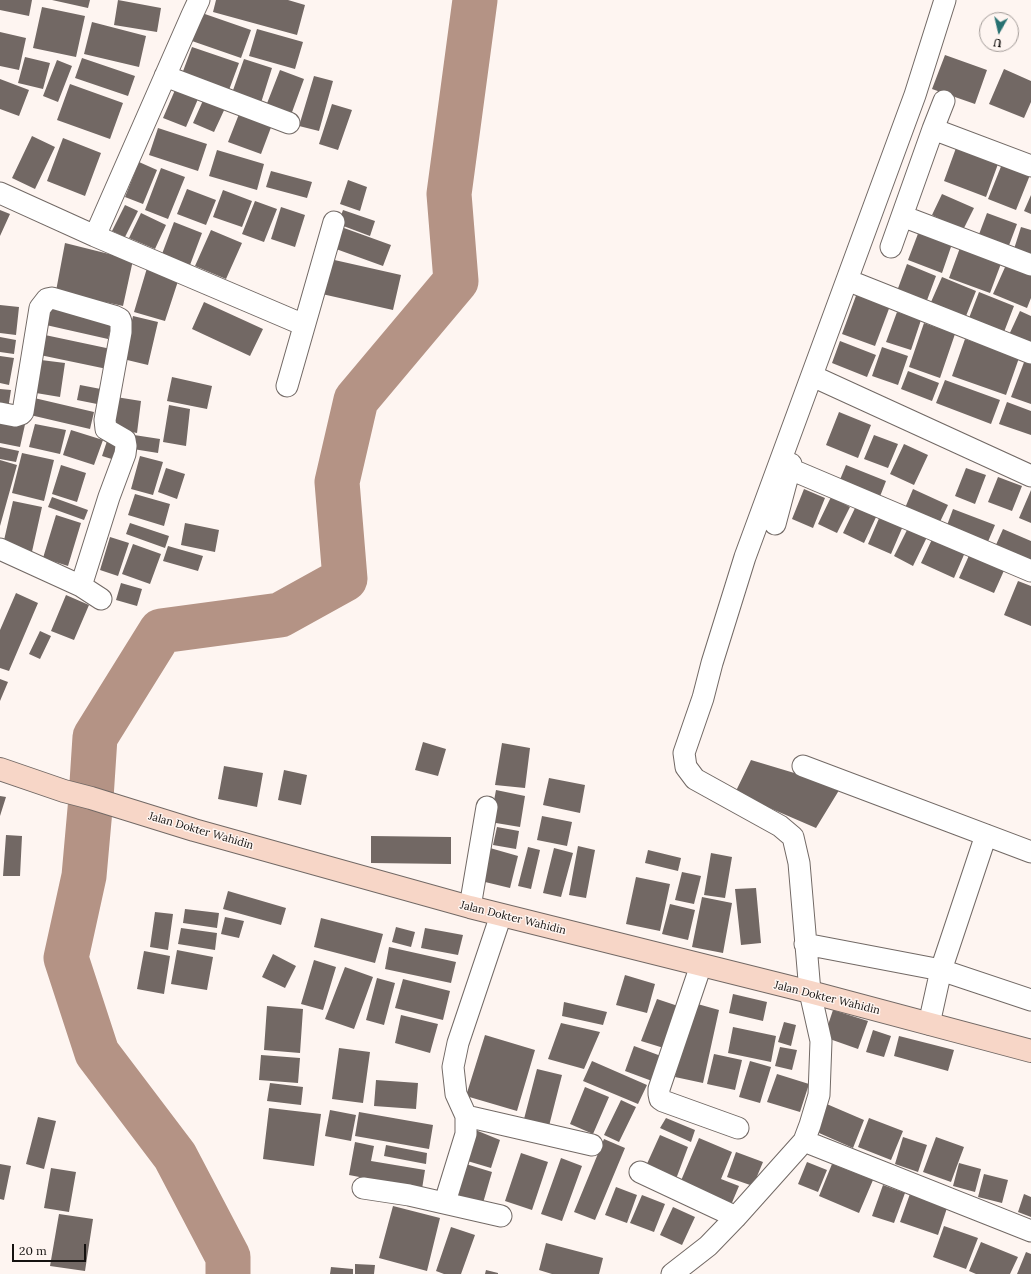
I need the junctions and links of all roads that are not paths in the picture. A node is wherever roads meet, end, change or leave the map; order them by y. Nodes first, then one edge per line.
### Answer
1 (200, 0) edge
2 (945, 0) edge
3 (165, 76) junction
4 (944, 101) dead end
5 (289, 122) dead end
6 (933, 129) junction
7 (1031, 166) edge
8 (0, 193) edge
9 (902, 216) junction
10 (334, 222) dead end
11 (95, 236) junction
12 (891, 247) dead end
13 (1031, 266) edge
14 (304, 326) junction
15 (1031, 353) edge
16 (819, 379) junction
17 (287, 386) dead end
18 (0, 413) edge
19 (790, 469) junction
20 (1031, 476) edge
21 (775, 524) dead end
22 (0, 549) edge
23 (1031, 571) edge
24 (81, 586) junction
25 (101, 599) dead end
26 (804, 766) dead end
27 (0, 769) edge
28 (486, 806) dead end
29 (986, 835) junction
30 (1031, 852) edge
31 (470, 907) junction
32 (501, 915) junction
33 (805, 944) junction
34 (701, 965) junction
35 (941, 970) junction
36 (810, 992) junction
37 (1031, 1000) edge
38 (929, 1024) junction
39 (1031, 1051) edge
40 (466, 1116) junction
41 (738, 1128) dead end
42 (804, 1141) junction
43 (592, 1144) dead end
44 (640, 1172) dead end
45 (363, 1188) dead end
46 (445, 1202) junction
47 (501, 1216) dead end
48 (736, 1217) junction
49 (1031, 1231) edge
50 (672, 1274) edge

1 - 3 street
2 - 33 street
3 - 5 street
3 - 11 street
4 - 6 street
6 - 7 street
6 - 9 street
8 - 11 street
9 - 12 street
9 - 13 street
10 - 14 street
11 - 14 street
14 - 17 street
15 - 16 street
16 - 19 street
16 - 20 street
18 - 24 street
19 - 21 street
19 - 23 street
22 - 24 street
24 - 25 street
26 - 29 street
27 - 31 main road, Jalan Dokter Wahidin
28 - 31 street
29 - 30 street
29 - 35 street
31 - 32 main road, Jalan Dokter Wahidin
32 - 34 main road, Jalan Dokter Wahidin
32 - 40 street
33 - 35 street
33 - 36 street
34 - 36 main road, Jalan Dokter Wahidin
34 - 41 street
35 - 37 street
35 - 38 street
36 - 38 main road, Jalan Dokter Wahidin
36 - 42 street
38 - 39 main road, Jalan Dokter Wahidin
40 - 43 street
40 - 46 street
42 - 48 street
42 - 49 street
44 - 48 street
45 - 46 street
46 - 47 street
48 - 50 street

